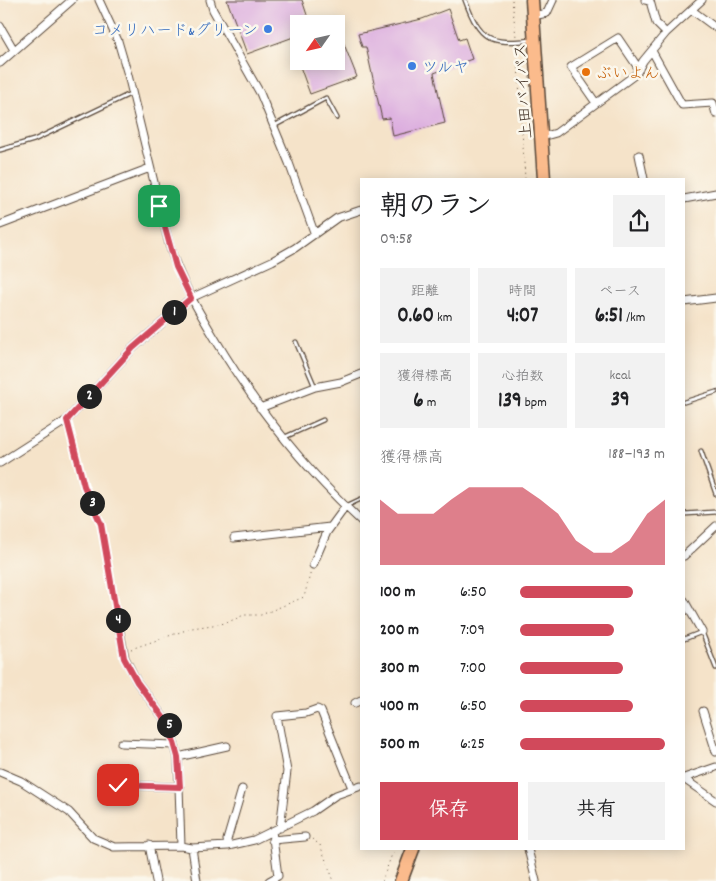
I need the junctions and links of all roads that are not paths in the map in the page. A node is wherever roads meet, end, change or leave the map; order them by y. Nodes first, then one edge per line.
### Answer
1 (72, 0) edge
2 (99, 0) edge
3 (210, 0) edge
4 (465, 0) edge
5 (532, 0) edge
6 (553, 0) edge
7 (645, 0) edge
8 (702, 0) edge
9 (693, 11) junction
10 (533, 16) junction
11 (0, 26) edge
12 (716, 28) edge
13 (666, 32) junction
14 (535, 40) junction
15 (14, 50) junction
16 (652, 50) junction
17 (0, 63) edge
18 (639, 69) junction
19 (132, 93) junction
20 (596, 103) junction
21 (716, 114) edge
22 (336, 118) dead end
23 (274, 126) junction
24 (542, 137) junction
25 (0, 150) edge
26 (639, 155) dead end
27 (150, 168) junction
28 (544, 178) edge
29 (644, 178) edge
30 (716, 193) edge
31 (685, 199) edge
32 (360, 210) edge
33 (1, 224) edge
34 (314, 232) junction
35 (191, 298) junction
36 (716, 298) edge
37 (685, 302) edge
38 (296, 342) dead end
39 (360, 374) edge
40 (315, 387) junction
41 (716, 392) edge
42 (685, 402) edge
43 (260, 408) junction
44 (323, 420) dead end
45 (283, 437) junction
46 (701, 451) dead end
47 (0, 463) edge
48 (716, 494) edge
49 (360, 499) edge
50 (346, 506) junction
51 (716, 512) edge
52 (685, 514) edge
53 (360, 520) edge
54 (330, 526) junction
55 (716, 529) edge
56 (234, 538) dead end
57 (685, 555) edge
58 (313, 565) road end
59 (685, 602) edge
60 (117, 616) road end
61 (702, 632) junction
62 (685, 639) edge
63 (716, 668) edge
64 (702, 711) dead end
65 (121, 743) dead end
66 (174, 744) junction
67 (227, 746) dead end
68 (716, 752) edge
69 (178, 757) junction
70 (716, 767) edge
71 (0, 772) edge
72 (685, 778) edge
73 (685, 779) edge
74 (118, 785) dead end
75 (360, 786) edge
76 (180, 787) junction
77 (352, 788) junction
78 (242, 789) dead end
79 (716, 801) edge
80 (280, 828) junction
81 (272, 832) junction
82 (305, 837) road end
83 (272, 840) junction
84 (149, 845) junction
85 (181, 846) junction
86 (228, 846) junction
87 (192, 848) junction
88 (413, 850) edge
89 (528, 850) edge
90 (156, 881) edge
91 (197, 881) edge
92 (269, 881) edge
93 (401, 881) edge
94 (536, 881) edge

1 - 15 street
2 - 19 street
3 - 23 street
4 - 14 lane
5 - 10 highway, 上田バイパス
6 - 10 street
7 - 13 street
8 - 9 street
9 - 12 street
9 - 13 street
10 - 14 highway, 上田バイパス
11 - 15 street
13 - 16 street
14 - 24 highway, 上田バイパス
15 - 17 street
16 - 18 street
16 - 21 street
18 - 20 street
18 - 20 street
19 - 25 lane
19 - 27 street
20 - 24 street
22 - 23 lane
23 - 34 street
24 - 28 highway, 上田バイパス
26 - 29 street
27 - 33 street
27 - 35 street
30 - 31 street
32 - 34 street
34 - 35 street
35 - 43 street
35 - 47 street
36 - 37 street
38 - 40 lane
39 - 40 street
40 - 43 street
41 - 42 lane
43 - 45 street
44 - 45 lane
45 - 50 street
46 - 48 lane
49 - 50 lane
50 - 53 street
50 - 54 street
51 - 52 lane
54 - 56 street
54 - 58 street
55 - 57 street
59 - 61 street
60 - 66 street
61 - 62 lane
61 - 63 lane
64 - 68 street
65 - 66 street
66 - 69 street
67 - 69 street
69 - 76 street
70 - 72 street
71 - 84 street
73 - 79 street
74 - 76 street
75 - 77 street
76 - 85 street
77 - 80 street
77 - 80 street
78 - 86 street
80 - 81 street
81 - 83 street
81 - 86 street
82 - 83 street
83 - 92 street
84 - 85 street
84 - 90 street
85 - 87 street
86 - 87 street
87 - 91 street
88 - 93 highway
89 - 94 street

